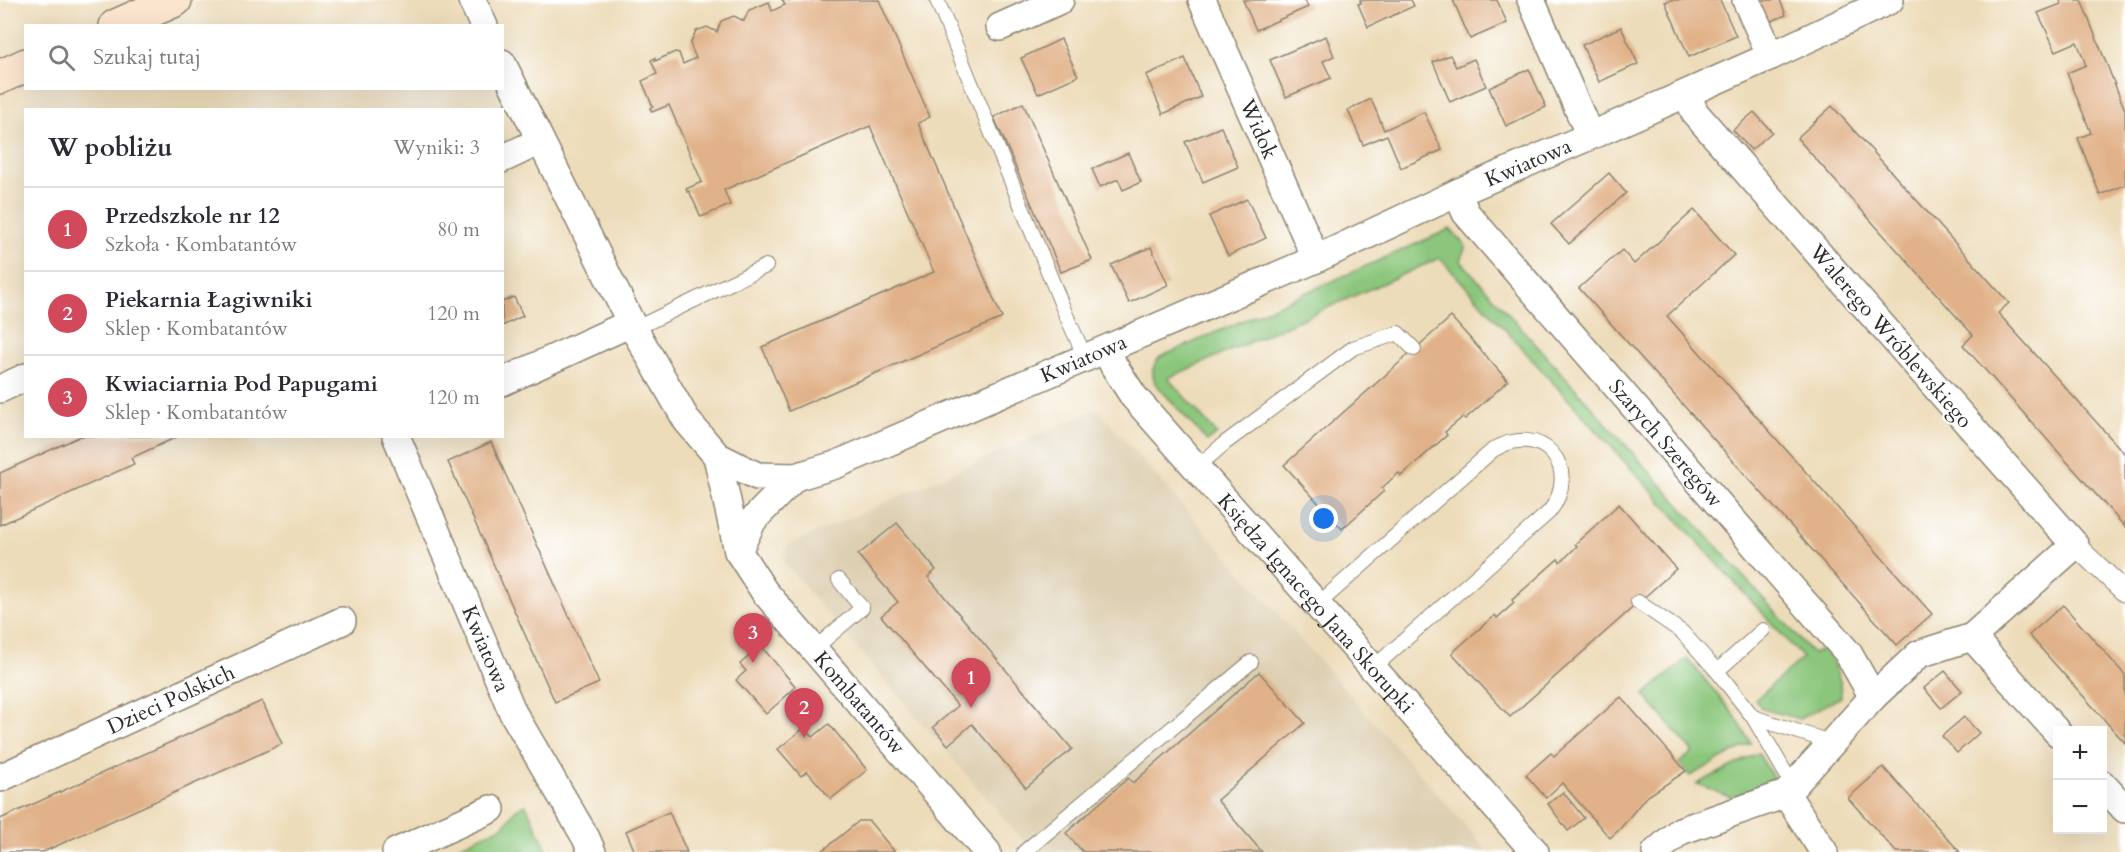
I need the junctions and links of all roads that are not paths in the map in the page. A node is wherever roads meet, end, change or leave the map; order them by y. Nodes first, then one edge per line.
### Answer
1 (175, 0) edge
2 (472, 0) edge
3 (937, 0) edge
4 (1060, 0) edge
5 (1202, 0) edge
6 (1532, 0) edge
7 (1746, 0) edge
8 (1890, 0) edge
9 (121, 24) edge
10 (483, 24) edge
11 (1000, 27) dead end
12 (1771, 56) junction
13 (24, 66) edge
14 (504, 67) edge
15 (0, 77) edge
16 (1687, 94) junction
17 (1590, 136) junction
18 (540, 141) junction
19 (504, 158) edge
20 (1457, 193) junction
21 (1316, 259) junction
22 (766, 266) dead end
23 (632, 326) junction
24 (1414, 349) dead end
25 (1096, 354) junction
26 (24, 378) edge
27 (504, 381) edge
28 (0, 389) edge
29 (397, 438) edge
30 (717, 456) junction
31 (1196, 468) junction
32 (795, 477) junction
33 (2074, 545) junction
34 (738, 551) junction
35 (839, 580) dead end
36 (2125, 592) edge
37 (1638, 603) dead end
38 (1317, 605) junction
39 (342, 621) dead end
40 (1763, 630) dead end
41 (1972, 637) junction
42 (814, 649) junction
43 (1251, 662) dead end
44 (1373, 668) junction
45 (1717, 671) junction
46 (1873, 698) junction
47 (1753, 717) junction
48 (2053, 727) edge
49 (1833, 743) junction
50 (0, 778) edge
51 (2107, 789) edge
52 (1789, 790) junction
53 (491, 809) dead end
54 (2125, 809) edge
55 (396, 852) edge
56 (592, 852) edge
57 (987, 852) edge
58 (1024, 852) edge
59 (1535, 852) edge
60 (1656, 852) edge
61 (1824, 852) edge

1 - 9 main road
2 - 10 street
3 - 25 lane
4 - 11 street
5 - 21 street, Widok
6 - 17 street, Kwiatowa
7 - 12 street
8 - 12 street, Kwiatowa
12 - 16 street, Kwiatowa
13 - 15 main road
14 - 18 street, Kwiatowa
16 - 17 street, Kwiatowa
16 - 33 street, Walerego Wróblewskiego
17 - 20 street, Kwiatowa
18 - 19 street
18 - 23 street, Kwiatowa
20 - 21 street, Kwiatowa
20 - 46 street, Szarych Szeregów
21 - 25 street, Kwiatowa
22 - 23 lane
23 - 27 street
23 - 30 street, Kwiatowa
24 - 31 lane
25 - 31 street, Księdza Ignacego Jana Skorupki
25 - 32 street, Kwiatowa
26 - 28 street
29 - 56 street, Kwiatowa
30 - 32 street, Kwiatowa
30 - 34 street, Kombatantów
31 - 38 street, Księdza Ignacego Jana Skorupki
32 - 34 street
33 - 36 street
33 - 41 street
34 - 42 street, Kombatantów
35 - 42 lane
37 - 45 lane
38 - 44 street, Księdza Ignacego Jana Skorupki
38 - 44 lane
39 - 50 street, Dzieci Polskich
40 - 45 lane
41 - 46 street
41 - 48 street
42 - 57 street, Kombatantów
43 - 58 lane
44 - 59 street, Księdza Ignacego Jana Skorupki
45 - 47 lane
46 - 49 street
47 - 49 lane
47 - 52 lane
49 - 52 street
51 - 54 street
52 - 60 street
52 - 61 street
53 - 55 street

